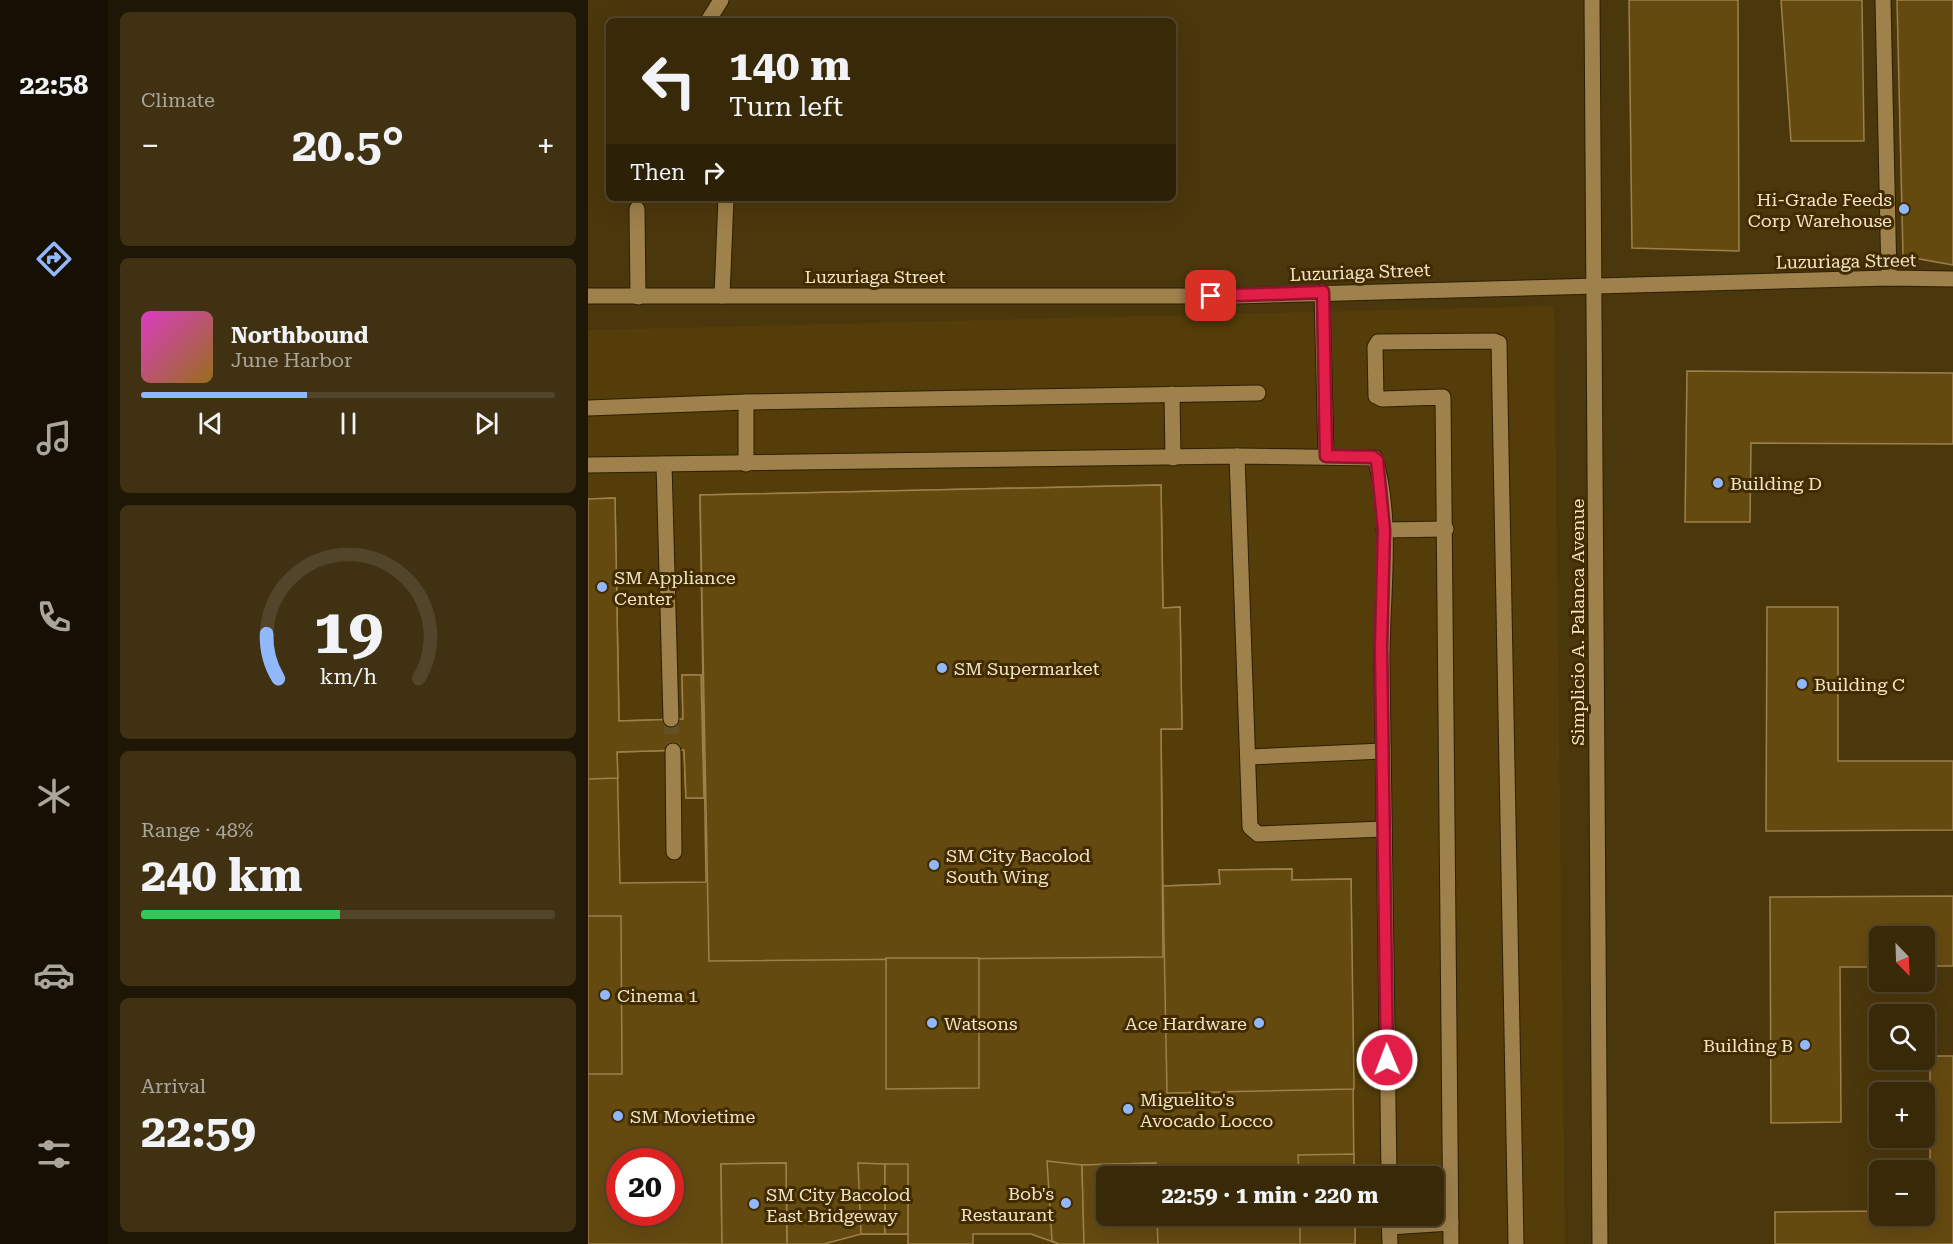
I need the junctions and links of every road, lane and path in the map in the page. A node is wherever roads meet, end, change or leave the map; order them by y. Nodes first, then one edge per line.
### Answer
1 (721, 0) edge
2 (1592, 0) edge
3 (1883, 0) edge
4 (710, 18) edge
5 (726, 201) edge
6 (637, 208) dead end
7 (1889, 278) junction
8 (1953, 279) edge
9 (1593, 286) junction
10 (1323, 292) junction
11 (588, 296) edge
12 (722, 296) junction
13 (638, 297) junction
14 (1258, 393) dead end
15 (1172, 394) junction
16 (746, 402) junction
17 (588, 408) edge
18 (1236, 456) junction
19 (1326, 456) junction
20 (1173, 458) junction
21 (664, 464) junction
22 (746, 464) junction
23 (588, 465) edge
24 (1446, 529) junction
25 (1384, 530) junction
26 (671, 719) tunnel mouth
27 (673, 751) tunnel mouth
28 (1383, 751) junction
29 (1248, 757) junction
30 (1384, 829) junction
31 (674, 852) dead end
32 (1389, 1166) edge
33 (1444, 1223) edge
34 (1450, 1223) junction
35 (1389, 1226) edge
36 (1390, 1244) edge
37 (1451, 1244) edge
38 (1516, 1244) edge
39 (1600, 1244) edge

1 - 4 street
2 - 9 street, Simplicio A. Palanca Avenue
3 - 7 street
5 - 12 street
6 - 13 street
7 - 8 street, Luzuriaga Street
7 - 9 street, Luzuriaga Street
9 - 10 street, Luzuriaga Street
9 - 39 street, Simplicio A. Palanca Avenue
10 - 12 street, Luzuriaga Street
10 - 19 street
11 - 13 street, Luzuriaga Street
12 - 13 street, Luzuriaga Street
14 - 15 street
15 - 16 street
15 - 20 street
16 - 17 street
16 - 22 street
18 - 19 street
18 - 20 street
18 - 29 street
19 - 25 street
20 - 22 street
21 - 22 street
21 - 23 street
21 - 26 street
24 - 25 street
24 - 34 street
24 - 38 street
25 - 28 street
27 - 31 street
28 - 29 street
28 - 30 street
29 - 30 street
30 - 32 street
33 - 34 street
34 - 37 street
35 - 36 street

